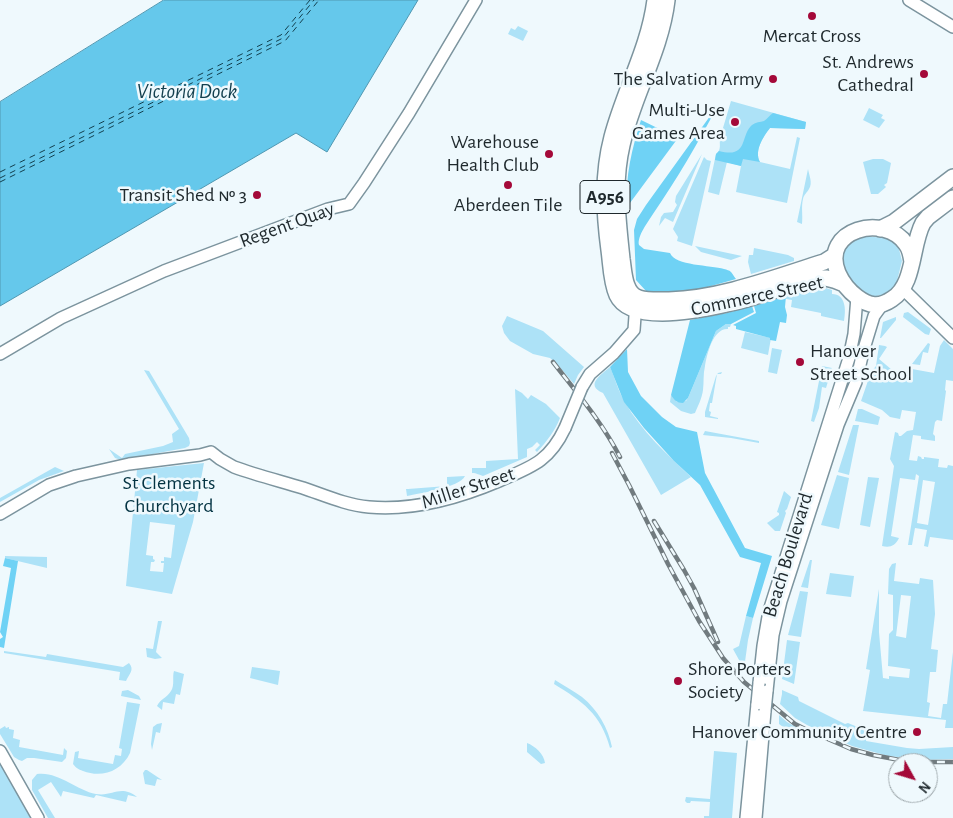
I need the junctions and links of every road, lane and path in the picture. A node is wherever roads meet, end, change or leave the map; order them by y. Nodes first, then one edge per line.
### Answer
1 (476, 0) edge
2 (655, 0) edge
3 (667, 0) edge
4 (909, 0) edge
5 (953, 27) edge
6 (949, 181) edge
7 (953, 198) edge
8 (880, 229) junction
9 (835, 255) junction
10 (912, 262) junction
11 (844, 284) junction
12 (903, 289) junction
13 (857, 297) junction
14 (635, 301) junction
15 (882, 304) junction
16 (953, 338) edge
17 (0, 354) edge
18 (0, 514) edge
19 (763, 687) junction
20 (761, 707) junction
21 (0, 751) edge
22 (38, 818) edge
23 (746, 818) edge
24 (756, 818) edge

1 - 17 street, Regent Quay
2 - 14 main road, A956
3 - 14 main road, A956
4 - 5 street
6 - 8 main road
7 - 10 main road
8 - 9 main road
8 - 10 main road
9 - 11 main road
9 - 14 main road, Commerce Street
10 - 12 main road
11 - 13 main road
11 - 14 main road, Commerce Street
12 - 15 main road
12 - 16 street
13 - 15 main road
13 - 19 street, Beach Boulevard
14 - 18 street, Miller Street, bridge
15 - 19 street, Beach Boulevard
19 - 20 street, Beach Boulevard, bridge
20 - 23 street, Beach Boulevard
20 - 24 street, Beach Boulevard
21 - 22 street

